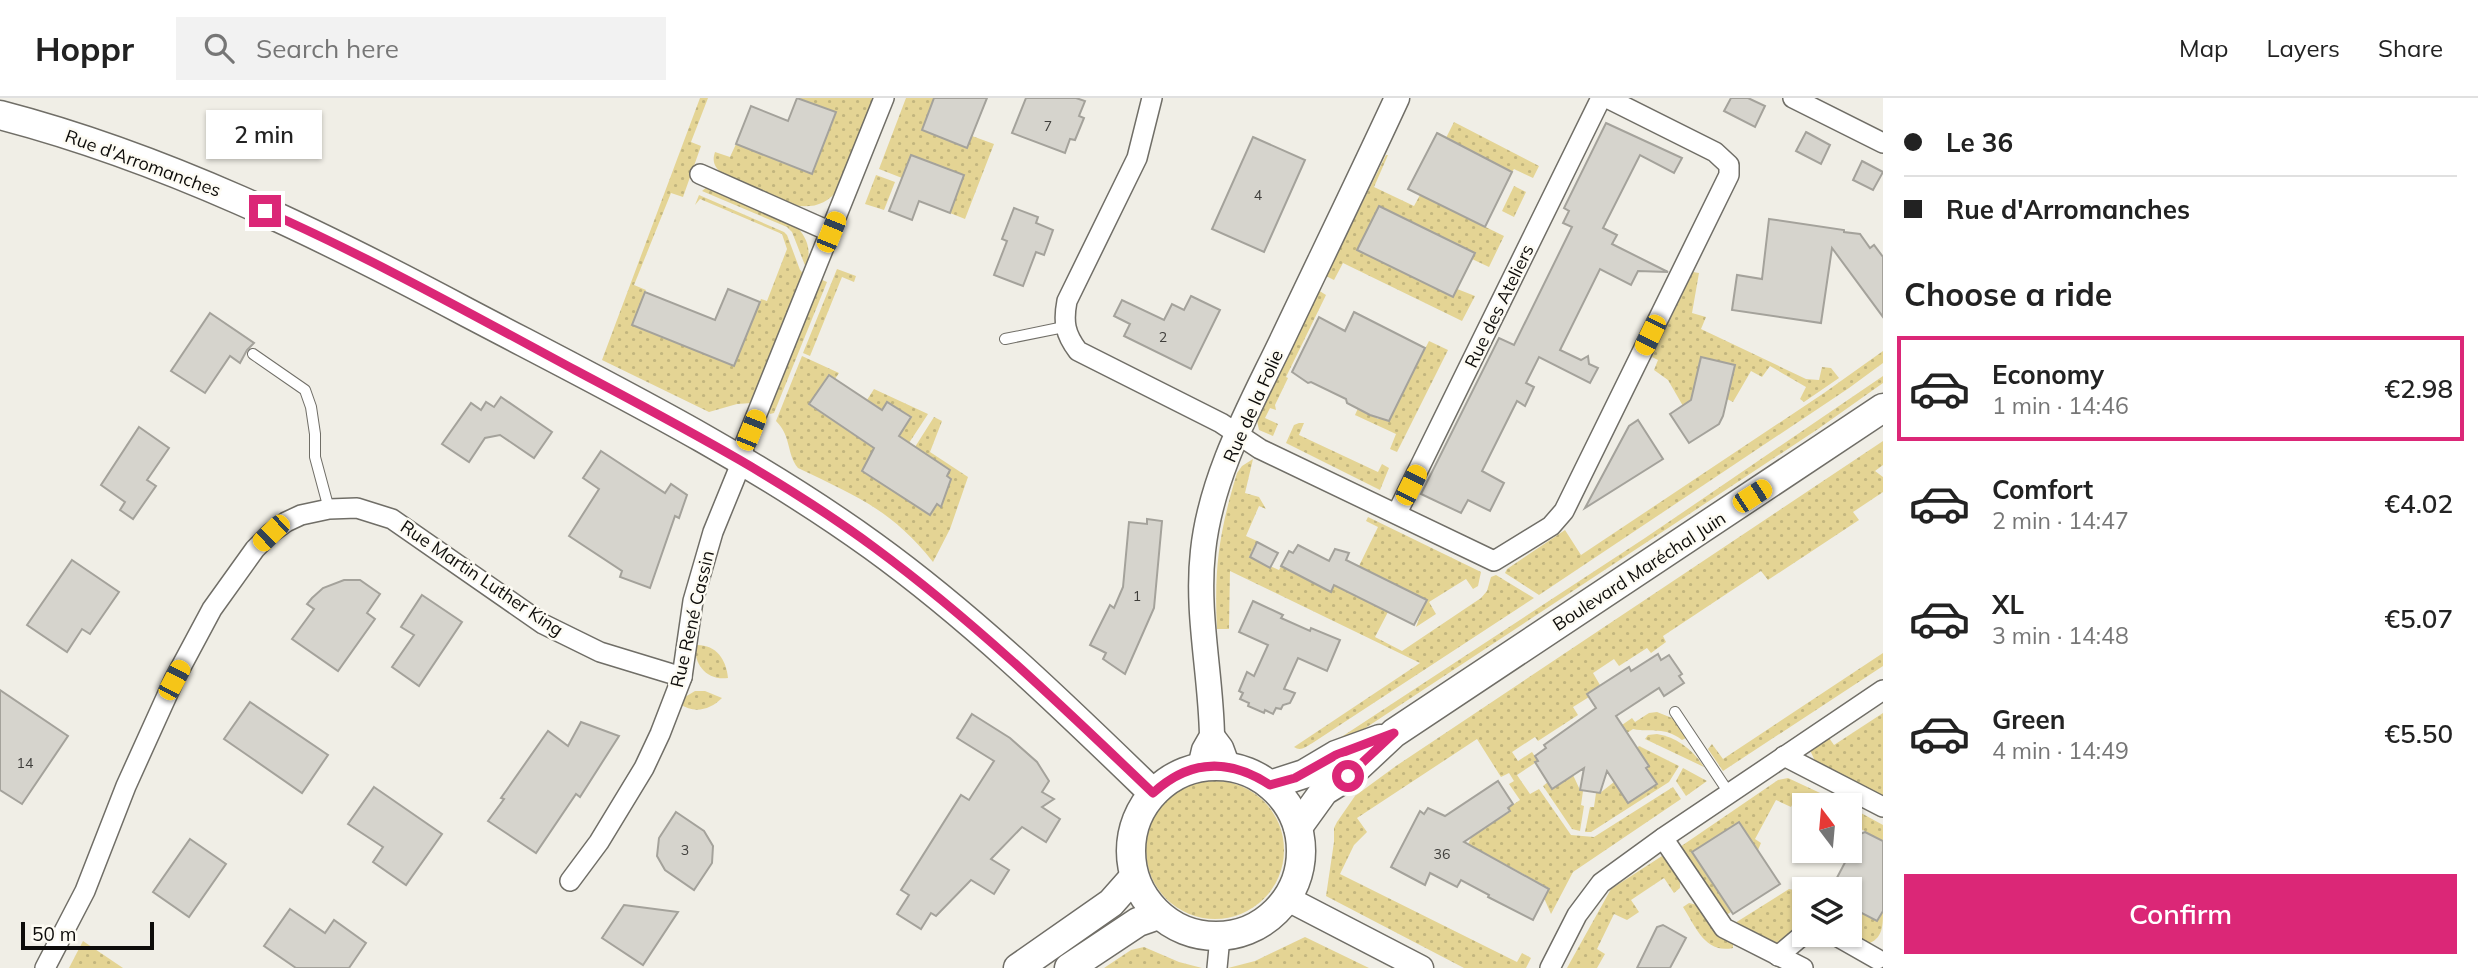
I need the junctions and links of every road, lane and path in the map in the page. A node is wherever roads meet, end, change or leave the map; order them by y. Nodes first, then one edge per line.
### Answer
1 (884, 98) edge
2 (1152, 98) edge
3 (1397, 98) edge
4 (1601, 98) edge
5 (1607, 98) edge
6 (1793, 98) edge
7 (0, 115) edge
8 (1883, 143) edge
9 (700, 174) dead end
10 (831, 232) junction
11 (1064, 327) junction
12 (1006, 339) dead end
13 (253, 354) dead end
14 (1883, 408) edge
15 (1238, 434) junction
16 (742, 461) junction
17 (329, 509) junction
18 (1397, 513) junction
19 (682, 677) junction
20 (1883, 690) edge
21 (1675, 712) dead end
22 (1394, 733) junction
23 (1784, 756) junction
24 (1214, 767) junction
25 (1270, 785) junction
26 (1153, 793) junction
27 (1729, 793) junction
28 (1883, 807) edge
29 (1298, 827) junction
30 (1663, 838) junction
31 (1134, 877) junction
32 (570, 881) dead end
33 (1288, 899) junction
34 (1158, 915) junction
35 (1220, 937) junction
36 (1792, 944) edge
37 (1857, 947) edge
38 (1778, 956) junction
39 (1878, 958) edge
40 (45, 968) edge
41 (1018, 968) edge
42 (1069, 968) edge
43 (1217, 968) edge
44 (1420, 968) edge
45 (1550, 968) edge
46 (1802, 968) edge

1 - 10 street, Rue René Cassin
2 - 11 street
3 - 15 street, Rue de la Folie
4 - 18 street, Rue des Ateliers
5 - 18 street
6 - 8 street
7 - 16 main road, Rue d'Arromanches
9 - 10 street
10 - 16 street, Rue René Cassin
11 - 12 lane
11 - 15 street
13 - 17 lane
14 - 22 main road, Boulevard Maréchal Juin
15 - 18 street
15 - 24 street, Rue de la Folie
16 - 19 street, Rue René Cassin
16 - 26 main road, Rue d'Arromanches
17 - 19 street, Rue Martin Luther King
17 - 40 street, Rue Martin Luther King
19 - 32 street, Rue René Cassin
20 - 23 street
21 - 27 lane
22 - 25 main road, Boulevard Maréchal Juin
22 - 29 main road, Boulevard Maréchal Juin
23 - 27 street
23 - 28 street
24 - 25 main road
24 - 26 main road
25 - 29 main road
26 - 31 main road
27 - 30 street
29 - 33 main road
30 - 38 street
30 - 45 street
31 - 34 main road
31 - 41 main road
33 - 35 main road
33 - 44 street
34 - 35 main road
34 - 42 main road
35 - 43 street
36 - 38 street
37 - 39 street
38 - 46 street

